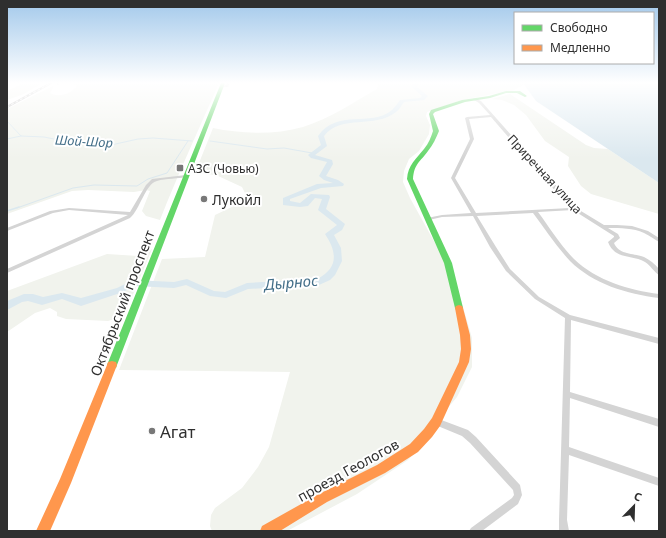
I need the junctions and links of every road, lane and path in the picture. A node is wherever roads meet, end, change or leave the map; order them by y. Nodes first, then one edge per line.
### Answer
1 (214, 108) edge
2 (441, 108) edge
3 (485, 108) edge
4 (492, 116) junction
5 (186, 176) junction
6 (574, 209) junction
7 (534, 211) junction
8 (132, 214) junction
9 (474, 214) junction
10 (429, 219) junction
11 (602, 227) junction
12 (7, 230) edge
13 (659, 240) edge
14 (7, 271) edge
15 (659, 273) edge
16 (659, 296) edge
17 (568, 317) junction
18 (659, 341) edge
19 (566, 394) junction
20 (436, 422) junction
21 (659, 423) edge
22 (565, 450) junction
23 (659, 482) edge
24 (43, 531) edge
25 (267, 531) edge
26 (474, 531) edge
27 (564, 531) edge

1 - 5 street, Октябрьский проспект
2 - 10 street, проезд Геологов
3 - 4 street, Приречная улица
4 - 6 street, Приречная улица
4 - 9 street
5 - 8 street
5 - 24 street, Октябрьский проспект
6 - 7 street
6 - 11 street, Приречная улица
7 - 9 street
7 - 16 street
8 - 12 street
8 - 14 street
9 - 10 street
9 - 17 street
10 - 20 street, проезд Геологов
11 - 13 street
11 - 15 street, Приречная улица
17 - 18 street
17 - 19 street
19 - 21 street
19 - 22 street
20 - 25 street, проезд Геологов
20 - 26 street
22 - 23 street
22 - 27 street

